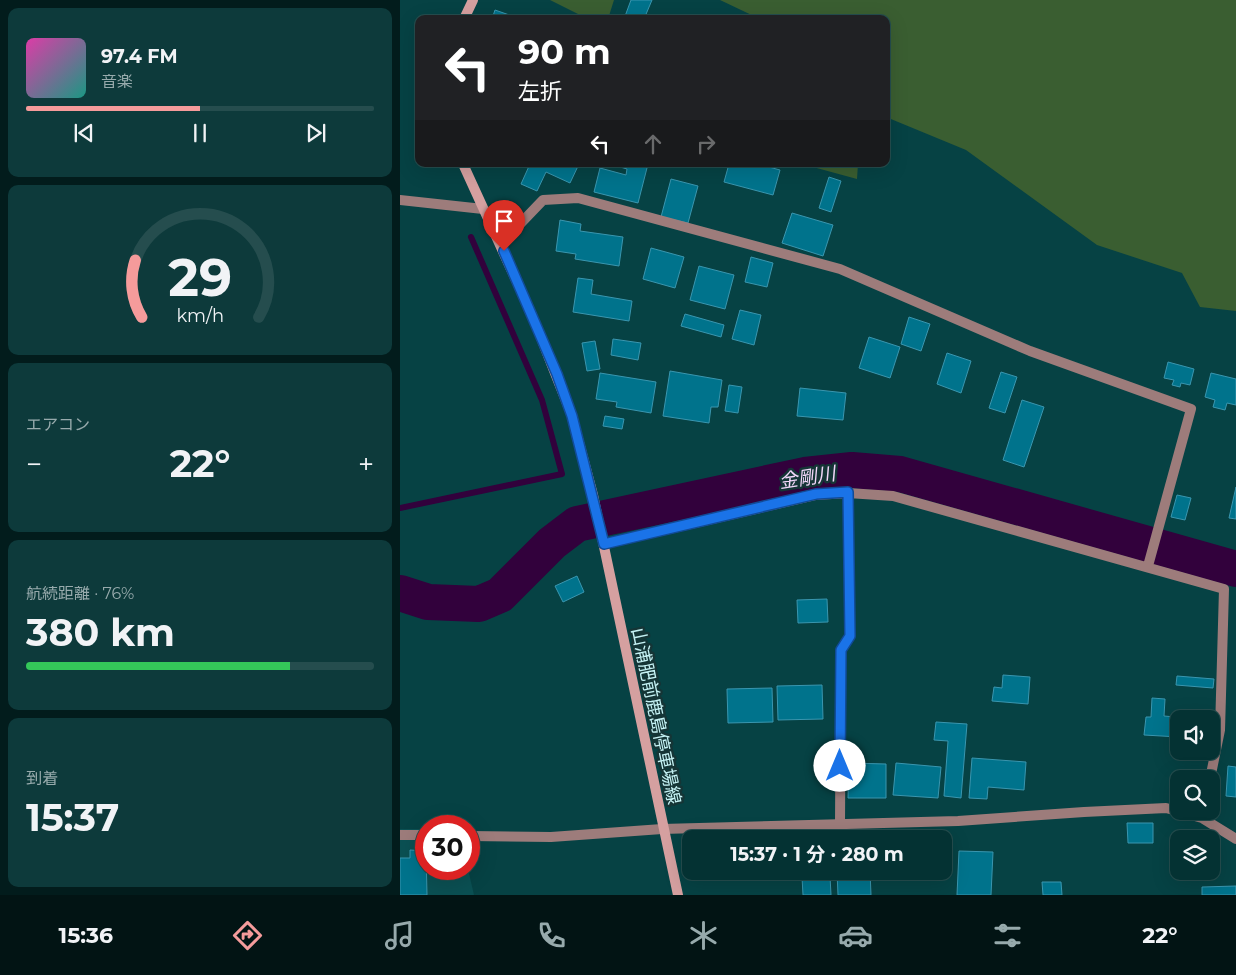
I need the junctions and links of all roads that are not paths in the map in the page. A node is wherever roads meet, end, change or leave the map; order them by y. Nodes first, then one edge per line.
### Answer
1 (473, 0) edge
2 (466, 15) edge
3 (464, 167) edge
4 (400, 200) edge
5 (483, 209) junction
6 (496, 235) junction
7 (848, 492) junction
8 (604, 544) junction
9 (1148, 566) junction
10 (1212, 770) edge
11 (1170, 809) edge
12 (1210, 820) edge
13 (840, 824) junction
14 (662, 829) junction
15 (400, 834) edge
16 (415, 835) edge
17 (480, 836) edge
18 (1236, 839) edge
19 (678, 895) edge

1 - 2 main road
3 - 5 main road
4 - 5 street
5 - 6 main road
6 - 8 main road, 山浦肥前鹿島停車場線
6 - 9 street
7 - 8 street
7 - 9 street
7 - 13 street
8 - 14 main road, 山浦肥前鹿島停車場線
9 - 10 street
11 - 13 street
12 - 18 street
13 - 14 street
14 - 17 street
14 - 19 main road, 山浦肥前鹿島停車場線
15 - 16 street

